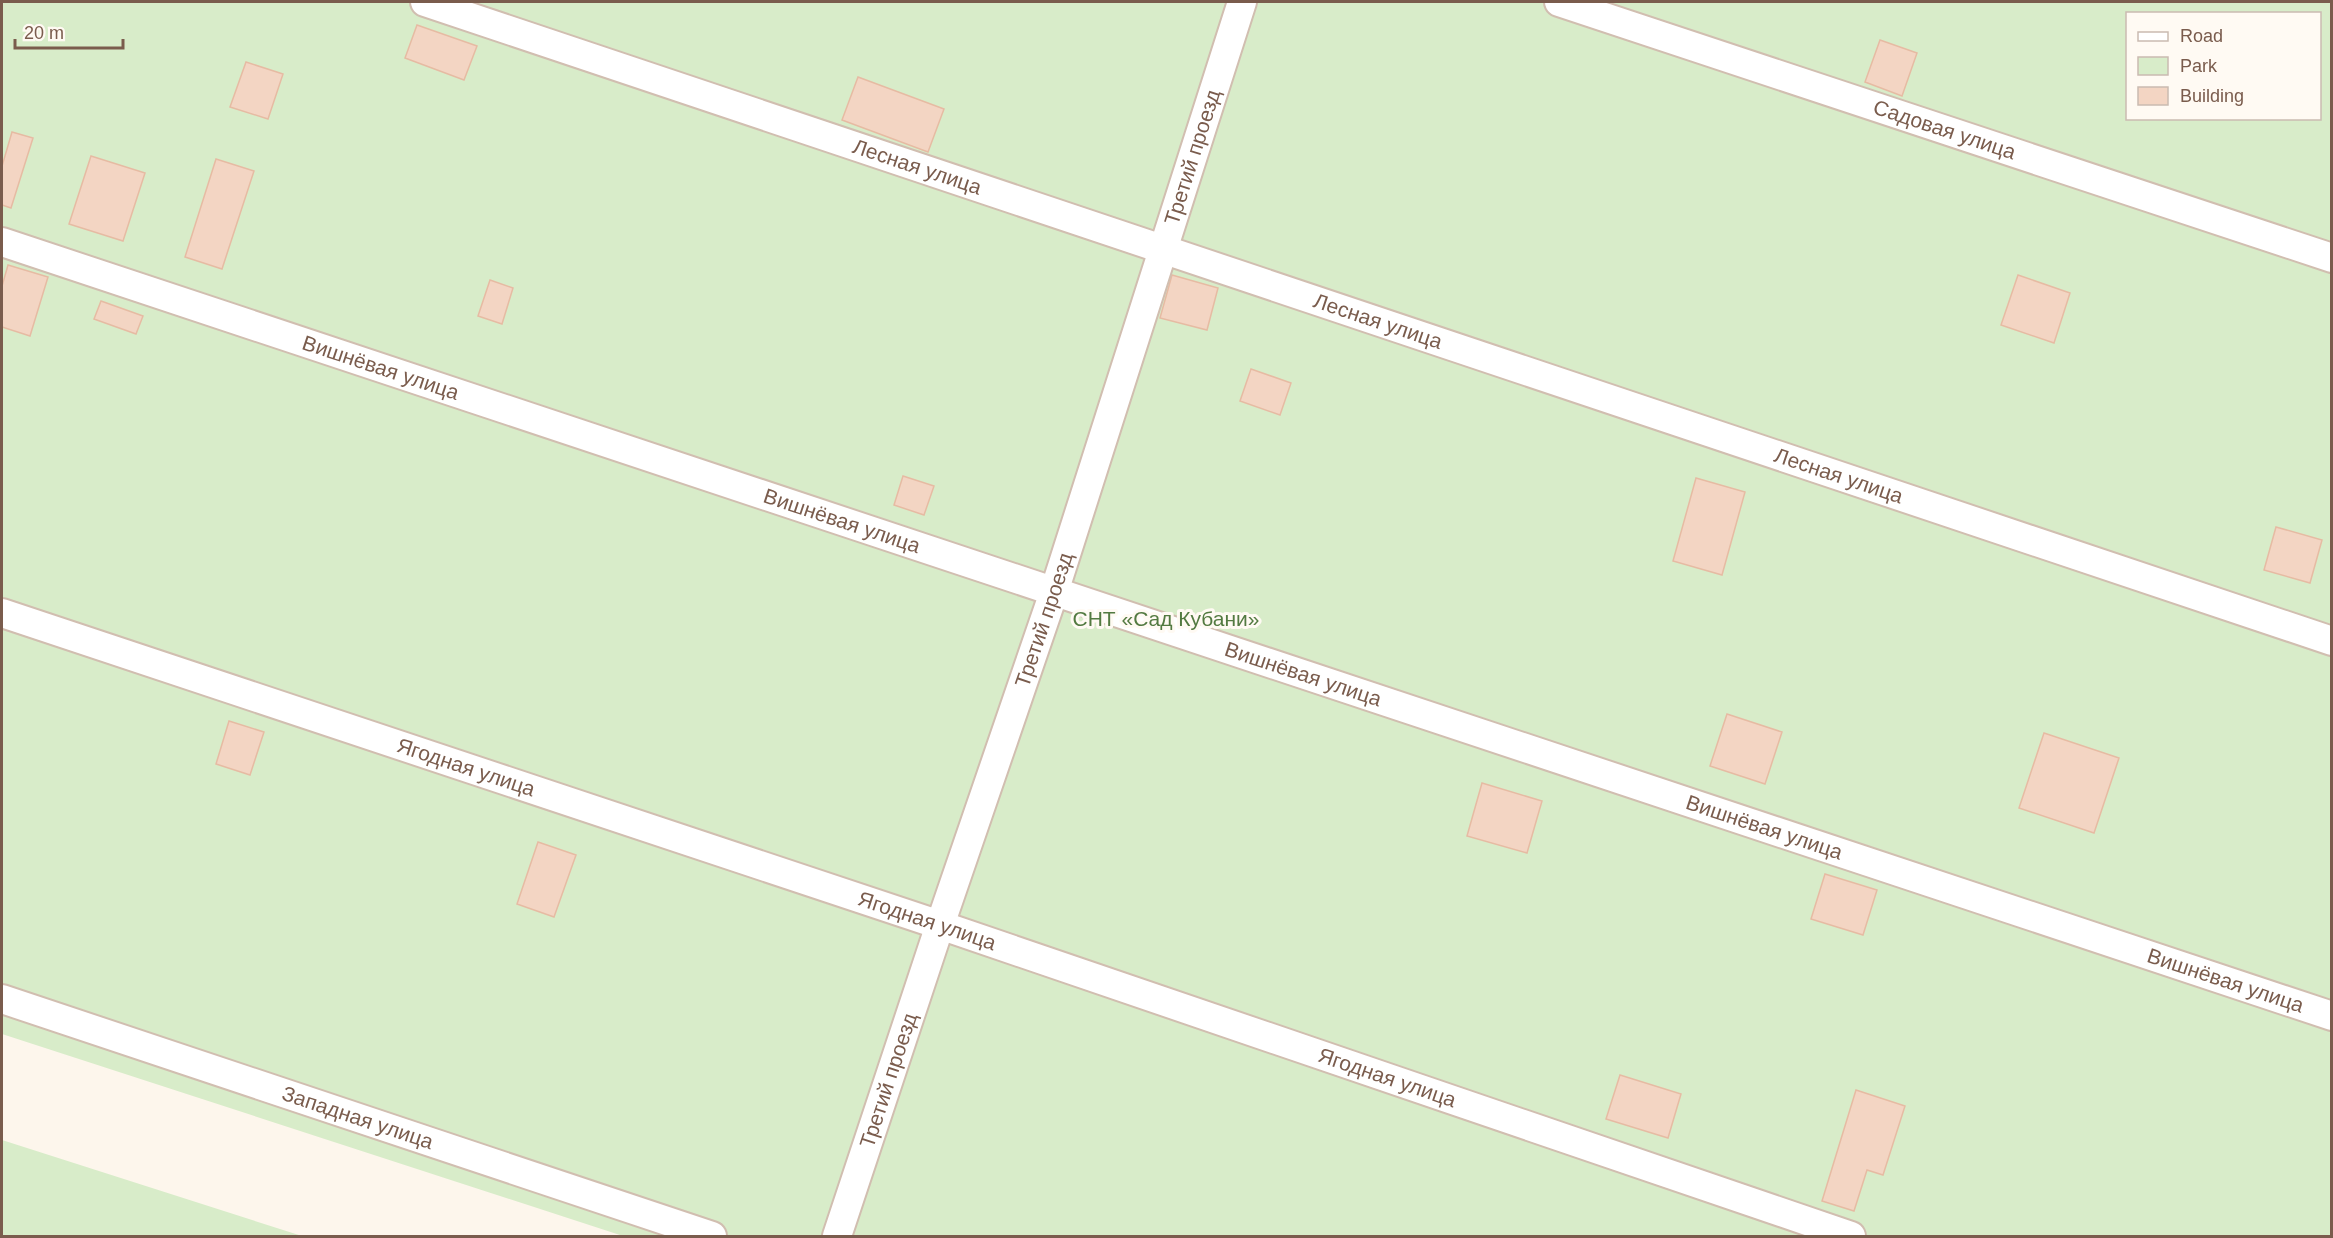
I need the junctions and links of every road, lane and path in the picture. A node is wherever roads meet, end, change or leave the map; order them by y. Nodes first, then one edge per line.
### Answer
1 (425, 2) edge
2 (1242, 2) edge
3 (1559, 2) edge
4 (2, 242) edge
5 (1164, 249) junction
6 (2331, 258) edge
7 (1054, 592) junction
8 (2, 613) edge
9 (2331, 641) edge
10 (940, 925) junction
11 (2, 999) edge
12 (2331, 1016) edge
13 (712, 1236) edge
14 (837, 1236) edge
15 (1851, 1236) edge

1 - 5 street, Лесная улица
2 - 5 street, Третий проезд
3 - 6 street, Садовая улица
4 - 7 street, Вишнёвая улица
5 - 7 street, Третий проезд
5 - 9 street, Лесная улица
7 - 10 street, Третий проезд
7 - 12 street, Вишнёвая улица
8 - 10 street, Ягодная улица
10 - 14 street, Третий проезд
10 - 15 street, Ягодная улица
11 - 13 street, Западная улица

